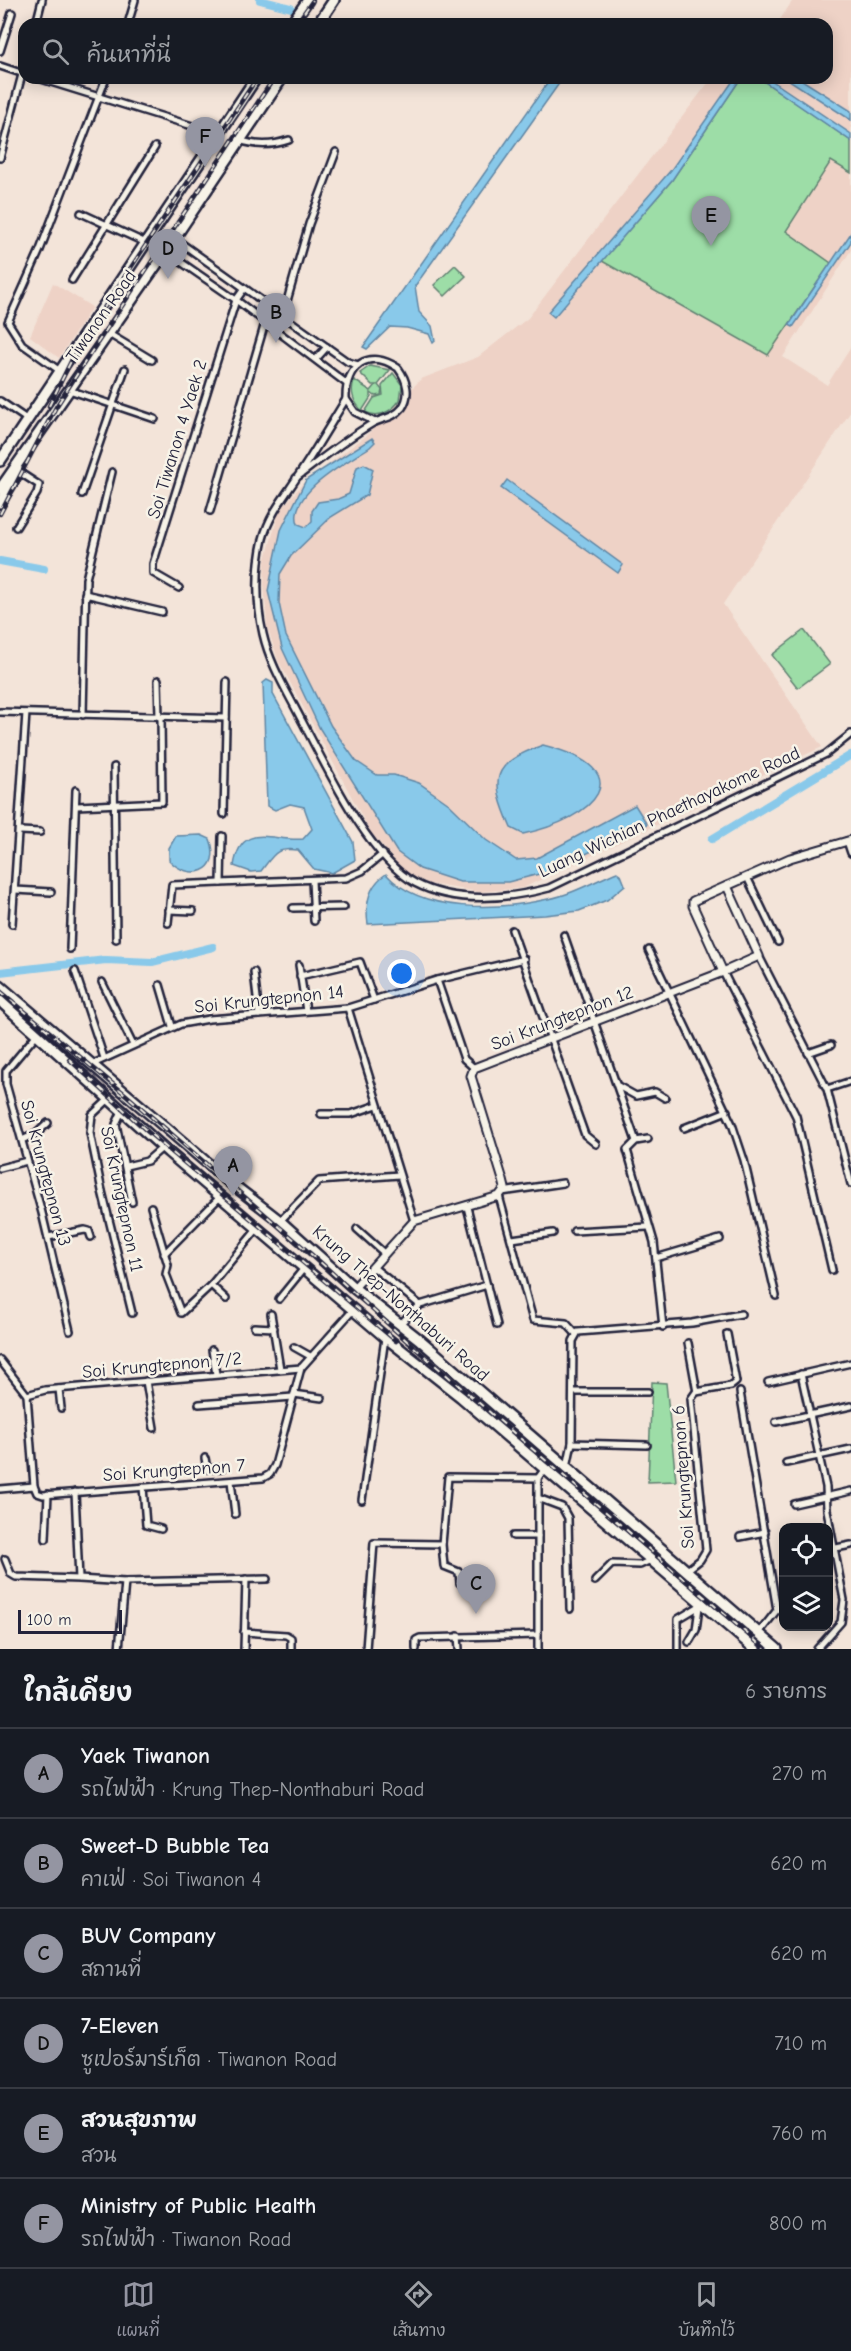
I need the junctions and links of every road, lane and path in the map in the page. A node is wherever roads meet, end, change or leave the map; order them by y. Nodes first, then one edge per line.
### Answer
1 (42, 0) edge
2 (135, 0) edge
3 (308, 0) edge
4 (334, 0) edge
5 (12, 13) dead end
6 (38, 18) edge
7 (130, 18) edge
8 (295, 18) edge
9 (322, 18) edge
10 (0, 51) edge
11 (0, 66) edge
12 (18, 70) edge
13 (20, 84) edge
14 (64, 84) edge
15 (103, 84) edge
16 (252, 84) edge
17 (278, 84) edge
18 (98, 96) junction
19 (218, 134) junction
20 (239, 140) junction
21 (289, 140) dead end
22 (155, 147) dead end
23 (336, 152) dead end
24 (0, 158) edge
25 (81, 213) dead end
26 (107, 225) junction
27 (157, 227) junction
28 (174, 238) junction
29 (146, 243) junction
30 (165, 251) junction
31 (72, 280) dead end
32 (244, 289) junction
33 (236, 300) junction
34 (283, 315) junction
35 (265, 323) junction
36 (109, 334) junction
37 (327, 347) junction
38 (316, 359) junction
39 (152, 360) dead end
40 (358, 365) junction
41 (125, 369) dead end
42 (60, 371) junction
43 (346, 383) junction
44 (69, 390) junction
45 (346, 399) junction
46 (0, 401) edge
47 (113, 406) junction
48 (155, 419) dead end
49 (28, 420) junction
50 (375, 422) junction
51 (22, 429) junction
52 (27, 452) junction
53 (0, 461) edge
54 (0, 470) edge
55 (19, 472) junction
56 (112, 472) dead end
57 (296, 478) junction
58 (0, 489) edge
59 (82, 494) dead end
60 (0, 502) edge
61 (210, 511) dead end
62 (16, 527) dead end
63 (178, 588) dead end
64 (85, 594) junction
65 (162, 612) dead end
66 (158, 680) dead end
67 (227, 682) dead end
68 (0, 712) edge
69 (26, 713) junction
70 (83, 715) junction
71 (160, 717) junction
72 (226, 718) junction
73 (851, 734) edge
74 (114, 767) dead end
75 (76, 789) dead end
76 (115, 804) junction
77 (77, 806) junction
78 (224, 814) dead end
79 (20, 831) junction
80 (40, 832) dead end
81 (222, 836) dead end
82 (849, 841) edge
83 (851, 853) edge
84 (383, 855) junction
85 (747, 877) junction
86 (312, 880) junction
87 (221, 883) junction
88 (727, 886) junction
89 (15, 890) junction
90 (51, 892) dead end
91 (314, 907) junction
92 (344, 907) dead end
93 (293, 908) dead end
94 (169, 910) junction
95 (193, 911) dead end
96 (314, 921) dead end
97 (168, 923) dead end
98 (12, 924) dead end
99 (512, 930) dead end
100 (564, 935) dead end
101 (116, 939) dead end
102 (778, 942) dead end
103 (70, 949) dead end
104 (649, 950) dead end
105 (759, 956) junction
106 (524, 959) junction
107 (299, 965) dead end
108 (75, 971) dead end
109 (254, 972) dead end
110 (723, 972) junction
111 (300, 976) junction
112 (438, 980) junction
113 (102, 982) dead end
114 (160, 985) dead end
115 (0, 986) edge
116 (670, 993) junction
117 (374, 999) junction
118 (0, 1001) edge
119 (348, 1008) junction
120 (306, 1011) junction
121 (259, 1015) junction
122 (595, 1022) junction
123 (172, 1026) junction
124 (37, 1033) junction
125 (550, 1039) junction
126 (133, 1045) junction
127 (831, 1045) dead end
128 (808, 1053) junction
129 (104, 1058) junction
130 (93, 1065) junction
131 (474, 1068) junction
132 (851, 1082) edge
133 (618, 1086) junction
134 (827, 1089) junction
135 (8, 1091) junction
136 (0, 1094) edge
137 (665, 1098) dead end
138 (109, 1099) junction
139 (377, 1105) junction
140 (123, 1111) junction
141 (726, 1111) junction
142 (321, 1114) dead end
143 (48, 1123) dead end
144 (684, 1128) dead end
145 (648, 1139) dead end
146 (22, 1140) junction
147 (636, 1141) junction
148 (596, 1144) dead end
149 (163, 1147) junction
150 (27, 1161) junction
151 (126, 1166) junction
152 (0, 1168) edge
153 (399, 1175) junction
154 (563, 1184) dead end
155 (851, 1184) edge
156 (501, 1194) junction
157 (221, 1196) junction
158 (132, 1202) dead end
159 (466, 1207) junction
160 (151, 1208) dead end
161 (280, 1221) junction
162 (414, 1221) junction
163 (648, 1227) junction
164 (258, 1228) junction
165 (357, 1229) dead end
166 (574, 1231) dead end
167 (553, 1233) dead end
168 (48, 1237) junction
169 (91, 1237) dead end
170 (512, 1239) junction
171 (720, 1239) dead end
172 (384, 1253) junction
173 (164, 1254) junction
174 (656, 1258) junction
175 (305, 1267) junction
176 (373, 1267) junction
177 (832, 1270) dead end
178 (211, 1285) junction
179 (487, 1285) junction
180 (354, 1288) junction
181 (776, 1296) dead end
182 (226, 1299) dead end
183 (279, 1299) dead end
184 (420, 1305) junction
185 (354, 1309) junction
186 (132, 1313) dead end
187 (271, 1314) dead end
188 (741, 1314) dead end
189 (400, 1324) junction
190 (497, 1325) dead end
191 (254, 1327) dead end
192 (663, 1327) junction
193 (274, 1328) junction
194 (70, 1331) dead end
195 (576, 1334) junction
196 (727, 1334) dead end
197 (385, 1337) junction
198 (688, 1343) dead end
199 (424, 1344) junction
200 (294, 1347) dead end
201 (212, 1350) dead end
202 (310, 1356) junction
203 (412, 1358) junction
204 (0, 1359) edge
205 (851, 1363) edge
206 (448, 1364) junction
207 (301, 1368) junction
208 (280, 1369) junction
209 (216, 1374) junction
210 (801, 1374) junction
211 (438, 1378) junction
212 (146, 1381) junction
213 (768, 1382) dead end
214 (59, 1389) junction
215 (573, 1392) junction
216 (648, 1392) dead end
217 (697, 1392) junction
218 (740, 1392) dead end
219 (27, 1395) junction
220 (294, 1395) junction
221 (322, 1398) dead end
222 (199, 1404) dead end
223 (851, 1406) edge
224 (61, 1408) dead end
225 (810, 1415) junction
226 (776, 1422) dead end
227 (154, 1428) dead end
228 (572, 1443) junction
229 (647, 1445) dead end
230 (851, 1449) edge
231 (819, 1456) junction
232 (205, 1458) dead end
233 (786, 1463) dead end
234 (222, 1468) dead end
235 (207, 1469) junction
236 (566, 1469) junction
237 (541, 1474) junction
238 (231, 1481) junction
239 (208, 1482) junction
240 (34, 1486) junction
241 (143, 1487) junction
242 (0, 1489) edge
243 (851, 1491) edge
244 (75, 1492) junction
245 (48, 1494) junction
246 (826, 1497) junction
247 (538, 1498) junction
248 (362, 1500) dead end
249 (794, 1504) dead end
250 (236, 1514) dead end
251 (829, 1523) edge
252 (161, 1529) dead end
253 (765, 1532) junction
254 (513, 1536) dead end
255 (538, 1536) junction
256 (740, 1537) dead end
257 (46, 1539) dead end
258 (833, 1543) edge
259 (442, 1544) junction
260 (851, 1545) edge
261 (836, 1548) junction
262 (5, 1559) dead end
263 (651, 1560) junction
264 (686, 1571) junction
265 (79, 1579) junction
266 (246, 1579) junction
267 (267, 1579) dead end
268 (595, 1581) dead end
269 (125, 1582) junction
270 (460, 1583) dead end
271 (701, 1606) junction
272 (570, 1609) dead end
273 (244, 1632) junction
274 (759, 1633) junction
275 (538, 1635) junction
276 (458, 1636) junction
277 (688, 1642) dead end
278 (119, 1649) edge
279 (244, 1649) edge
280 (291, 1649) edge
281 (366, 1649) edge
282 (416, 1649) edge
283 (459, 1649) edge
284 (538, 1649) edge
285 (678, 1649) edge
286 (754, 1649) edge
287 (777, 1649) edge
288 (818, 1649) edge

1 - 6 street
2 - 7 street
3 - 8 main road
4 - 9 main road
5 - 10 street
11 - 12 street
13 - 24 street
14 - 18 street
15 - 18 street
16 - 19 main road, Tiwanon Road
17 - 20 main road, Tiwanon Road
18 - 19 street
18 - 42 street
19 - 27 main road, Tiwanon Road
20 - 21 street
20 - 28 main road, Tiwanon Road
22 - 26 street
23 - 34 street
25 - 26 street
26 - 29 street
26 - 31 street
27 - 28 main road
27 - 29 main road, Tiwanon Road
28 - 30 main road, Tiwanon Road
28 - 32 street
29 - 42 main road, Tiwanon Road
30 - 33 street
30 - 36 main road, Tiwanon Road
32 - 33 street, Soi Tiwanon 4 Yaek 2
32 - 34 street
33 - 35 street
33 - 63 street, Soi Tiwanon 4 Yaek 2
34 - 37 street
35 - 38 street
35 - 61 street
36 - 39 street
36 - 44 main road, Tiwanon Road
37 - 38 street
37 - 40 street
38 - 43 street
40 - 43 street
40 - 50 street, Luang Wichian Phaethayakome Road
41 - 47 street
42 - 49 main road, Tiwanon Road
43 - 45 street
44 - 47 street
44 - 52 main road, Tiwanon Road
45 - 50 street
45 - 57 street, Luang Wichian Phaethayakome Road
46 - 49 street
47 - 48 street
47 - 59 street
49 - 51 main road, Tiwanon Road
50 - 57 street, Luang Wichian Phaethayakome Road
51 - 53 main road, Tiwanon Road
51 - 54 main road, Tiwanon Road
52 - 55 main road, Tiwanon Road
52 - 58 main road, Tiwanon Road
55 - 60 main road, Tiwanon Road
55 - 62 street
56 - 64 street
57 - 84 street, Luang Wichian Phaethayakome Road
64 - 65 street
64 - 70 street
66 - 71 street
67 - 72 street
68 - 69 street
69 - 70 street
69 - 79 street
70 - 71 street
71 - 72 street
71 - 76 street
72 - 78 street
73 - 84 street, Luang Wichian Phaethayakome Road
74 - 76 street
75 - 77 street
76 - 77 street
76 - 101 street
77 - 103 street
79 - 80 street
79 - 89 street
81 - 87 street
82 - 83 street
82 - 85 street
84 - 86 street
85 - 88 street
85 - 102 street
86 - 87 street
86 - 91 street
87 - 94 street
88 - 105 street
88 - 110 street
89 - 90 street
89 - 98 street
91 - 92 street
91 - 93 street
91 - 96 street
94 - 95 street
94 - 97 street
99 - 106 street
100 - 122 street
104 - 116 street
105 - 110 street, Soi Krungtepnon 12
105 - 128 street
106 - 112 street, Soi Krungtepnon 14
106 - 125 street
107 - 111 street
108 - 129 street
109 - 121 street
110 - 116 street, Soi Krungtepnon 12
110 - 177 street
111 - 117 street
111 - 120 street
112 - 117 street, Soi Krungtepnon 14
112 - 131 street
113 - 126 street
114 - 123 street
115 - 130 main road, Krung Thep-Nonthaburi Road
116 - 122 street, Soi Krungtepnon 12
116 - 141 street
117 - 119 street, Soi Krungtepnon 14
118 - 124 main road, Krung Thep-Nonthaburi Road
119 - 120 street, Soi Krungtepnon 14
119 - 139 street
120 - 121 street, Soi Krungtepnon 14
121 - 123 street, Soi Krungtepnon 14
122 - 125 street, Soi Krungtepnon 12
122 - 133 street
123 - 126 street, Soi Krungtepnon 14
124 - 135 street, Soi Krungtepnon 13
124 - 138 main road, Krung Thep-Nonthaburi Road
125 - 131 street, Soi Krungtepnon 12
125 - 148 street
126 - 129 street, Soi Krungtepnon 14
127 - 128 street
128 - 134 street
129 - 130 street, Soi Krungtepnon 14
130 - 161 main road, Krung Thep-Nonthaburi Road
131 - 156 street, Soi Krungtepnon 12
132 - 134 street
133 - 137 street
133 - 147 street
134 - 155 street
135 - 136 street
135 - 146 street, Soi Krungtepnon 13
138 - 140 main road, Krung Thep-Nonthaburi Road
138 - 186 street, Soi Krungtepnon 11
139 - 142 street
139 - 153 street
140 - 149 main road, Krung Thep-Nonthaburi Road
140 - 151 street
141 - 144 street
141 - 181 street
143 - 146 street
145 - 147 street
146 - 150 street, Soi Krungtepnon 13
147 - 163 street
149 - 151 street
149 - 157 main road, Krung Thep-Nonthaburi Road
150 - 152 street
150 - 168 street, Soi Krungtepnon 13
151 - 158 street
153 - 161 street
153 - 162 street
154 - 156 street
156 - 159 street
156 - 170 street
157 - 164 main road, Krung Thep-Nonthaburi Road
157 - 173 street
159 - 162 street
159 - 179 street
160 - 173 street
161 - 180 main road, Krung Thep-Nonthaburi Road
162 - 172 street
163 - 166 street
163 - 174 street
164 - 175 main road, Krung Thep-Nonthaburi Road
164 - 178 street
165 - 172 street
167 - 170 street
168 - 169 street
168 - 194 street, Soi Krungtepnon 13
170 - 195 street
171 - 174 street
172 - 176 street
173 - 178 street
174 - 192 street
175 - 183 street
175 - 185 main road, Krung Thep-Nonthaburi Road
176 - 180 street
176 - 184 street
178 - 182 street
179 - 184 street
179 - 190 street
180 - 189 main road, Krung Thep-Nonthaburi Road
184 - 189 street
185 - 197 main road, Krung Thep-Nonthaburi Road
185 - 202 street, Soi Krungtepnon 7
187 - 193 street
188 - 192 street
189 - 199 main road, Krung Thep-Nonthaburi Road
191 - 193 street
192 - 195 street
193 - 208 street
195 - 215 street
196 - 217 street, Soi Krungtepnon 6
197 - 203 main road, Krung Thep-Nonthaburi Road
197 - 248 street
198 - 217 street
199 - 203 main road
199 - 206 main road, Krung Thep-Nonthaburi Road
200 - 202 street
201 - 209 street
202 - 207 street, Soi Krungtepnon 7
203 - 211 main road, Krung Thep-Nonthaburi Road
204 - 219 street
205 - 210 street
206 - 211 main road
206 - 236 main road, Krung Thep-Nonthaburi Road
207 - 208 street, Soi Krungtepnon 7/2
207 - 220 street, Soi Krungtepnon 7
208 - 209 street, Soi Krungtepnon 7/2
209 - 212 street, Soi Krungtepnon 7/2
210 - 213 street
210 - 225 street
211 - 237 main road, Krung Thep-Nonthaburi Road
212 - 214 street, Soi Krungtepnon 7/2
212 - 227 street
214 - 219 street, Soi Krungtepnon 7/2
214 - 224 street
215 - 216 street
215 - 228 street
217 - 264 street, Soi Krungtepnon 6
218 - 253 street
219 - 240 street
220 - 221 street
220 - 222 street
220 - 238 street, Soi Krungtepnon 7
223 - 225 street
225 - 226 street
225 - 231 street
228 - 229 street
228 - 236 street
230 - 231 street
231 - 233 street
231 - 246 street
232 - 235 street
234 - 235 street
235 - 239 street
236 - 264 main road, Krung Thep-Nonthaburi Road
237 - 247 street
237 - 259 street
237 - 263 main road, Krung Thep-Nonthaburi Road
238 - 239 street, Soi Krungtepnon 7
238 - 250 street
239 - 241 street, Soi Krungtepnon 7
240 - 242 street
240 - 245 street
241 - 244 street, Soi Krungtepnon 7
241 - 252 street
243 - 246 street
244 - 245 street, Soi Krungtepnon 7
244 - 265 street
245 - 257 street
246 - 249 street
246 - 251 street
247 - 255 street
247 - 272 street
253 - 256 street
253 - 274 street
254 - 255 street
255 - 275 street
258 - 261 street
259 - 270 street
259 - 281 street
260 - 261 street
261 - 288 street
262 - 265 street
263 - 268 street
263 - 271 main road, Krung Thep-Nonthaburi Road
264 - 274 main road, Krung Thep-Nonthaburi Road
265 - 269 street
266 - 267 street
266 - 269 street
266 - 273 street
269 - 278 street
271 - 277 street
271 - 285 street
271 - 286 main road, Krung Thep-Nonthaburi Road
273 - 279 street
273 - 280 street
274 - 287 main road, Krung Thep-Nonthaburi Road
275 - 276 street
275 - 284 street
276 - 282 street
276 - 283 street

